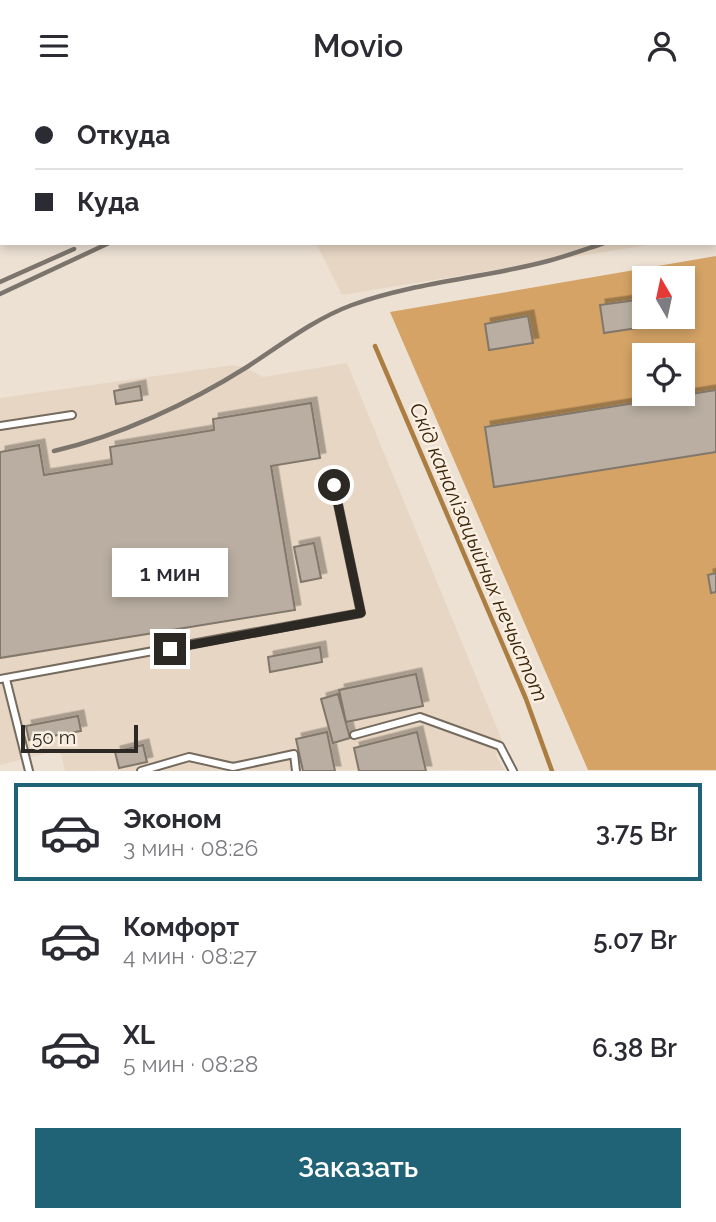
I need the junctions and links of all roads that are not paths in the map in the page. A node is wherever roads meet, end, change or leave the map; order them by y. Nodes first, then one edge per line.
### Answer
1 (72, 415) dead end
2 (0, 426) edge
3 (334, 485) dead end
4 (3, 679) edge
5 (354, 735) dead end
6 (29, 771) edge
7 (141, 771) edge
8 (296, 771) edge
9 (513, 771) edge

1 - 2 lane
3 - 4 lane
4 - 6 lane
5 - 9 lane
7 - 8 lane

